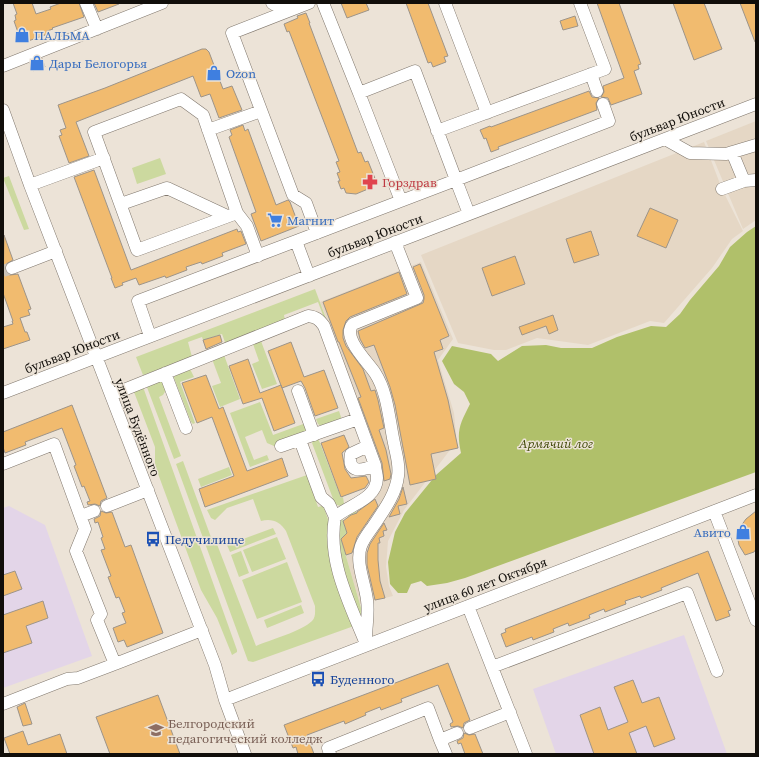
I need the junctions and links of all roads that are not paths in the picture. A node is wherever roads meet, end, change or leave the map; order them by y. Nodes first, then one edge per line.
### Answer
1 (86, 3) edge
2 (162, 3) edge
3 (272, 3) edge
4 (296, 3) edge
5 (309, 3) edge
6 (323, 3) edge
7 (445, 3) edge
8 (580, 3) edge
9 (97, 29) junction
10 (3, 66) edge
11 (591, 74) junction
12 (597, 90) dead end
13 (359, 93) junction
14 (603, 104) dead end
15 (756, 104) edge
16 (261, 111) junction
17 (487, 113) junction
18 (4, 114) edge
19 (208, 130) junction
20 (438, 131) junction
21 (665, 139) junction
22 (756, 145) edge
23 (732, 152) junction
24 (104, 158) junction
25 (456, 180) junction
26 (756, 180) edge
27 (744, 181) junction
28 (30, 185) junction
29 (722, 189) dead end
30 (401, 201) junction
31 (121, 204) junction
32 (232, 214) junction
33 (468, 214) junction
34 (317, 234) junction
35 (296, 241) junction
36 (395, 242) junction
37 (56, 251) junction
38 (258, 256) junction
39 (12, 268) tunnel mouth
40 (309, 276) junction
41 (150, 336) junction
42 (96, 357) junction
43 (165, 373) junction
44 (298, 391) dead end
45 (3, 392) edge
46 (111, 395) junction
47 (358, 419) junction
48 (186, 428) dead end
49 (314, 434) junction
50 (300, 440) junction
51 (281, 446) dead end
52 (368, 446) junction
53 (3, 464) edge
54 (375, 465) junction
55 (148, 490) junction
56 (756, 495) edge
57 (107, 506) dead end
58 (94, 511) dead end
59 (714, 511) junction
60 (81, 516) junction
61 (335, 517) junction
62 (468, 606) junction
63 (756, 620) edge
64 (202, 630) junction
65 (366, 644) junction
66 (115, 664) junction
67 (492, 667) junction
68 (717, 671) dead end
69 (225, 700) junction
70 (3, 704) edge
71 (510, 712) junction
72 (470, 728) dead end
73 (457, 733) dead end
74 (440, 740) junction
75 (245, 754) edge
76 (330, 754) edge
77 (446, 754) edge
78 (526, 754) edge

1 - 9 street
2 - 9 street
3 - 4 street
5 - 16 street
6 - 13 street
7 - 17 street
8 - 11 street
9 - 10 street
11 - 12 street
11 - 17 street
13 - 20 street
13 - 30 street
14 - 25 street
15 - 21 street, бульвар Юности
16 - 19 street
16 - 34 street
17 - 20 street
18 - 28 street, улица Будённого
19 - 24 street
19 - 32 street
20 - 25 street
21 - 23 street
21 - 33 street, бульвар Юности
22 - 23 street
23 - 27 street
24 - 28 street
24 - 31 street
25 - 30 street
25 - 33 street
26 - 27 street
27 - 29 street
28 - 37 street, улица Будённого
30 - 34 street
31 - 32 street
31 - 32 street
32 - 38 street
33 - 36 street, бульвар Юности
34 - 35 street
35 - 38 street
35 - 40 street
36 - 40 street, бульвар Юности
36 - 65 street
37 - 39 street
37 - 42 street, улица Будённого
38 - 41 street
40 - 41 street, бульвар Юности
41 - 42 street, бульвар Юности
42 - 45 street, бульвар Юности
42 - 46 street, улица Будённого
43 - 46 street
43 - 47 street
43 - 48 street
44 - 49 street
46 - 55 street, улица Будённого
47 - 49 street
47 - 52 street
49 - 50 street
50 - 51 street
50 - 61 street
52 - 54 street
52 - 54 street
53 - 60 street
54 - 61 street
55 - 57 street
55 - 64 street, улица Будённого
56 - 59 street, улица 60 лет Октября
58 - 60 street
59 - 62 street, улица 60 лет Октября
59 - 63 street
60 - 66 street
61 - 65 street
62 - 65 street, улица 60 лет Октября
62 - 67 street
64 - 66 street
64 - 69 street, улица Будённого
65 - 69 street, улица 60 лет Октября
66 - 70 street
67 - 68 street
67 - 71 street
69 - 75 street, улица Будённого
71 - 72 street
71 - 78 street
73 - 74 street
74 - 76 street
74 - 77 street

